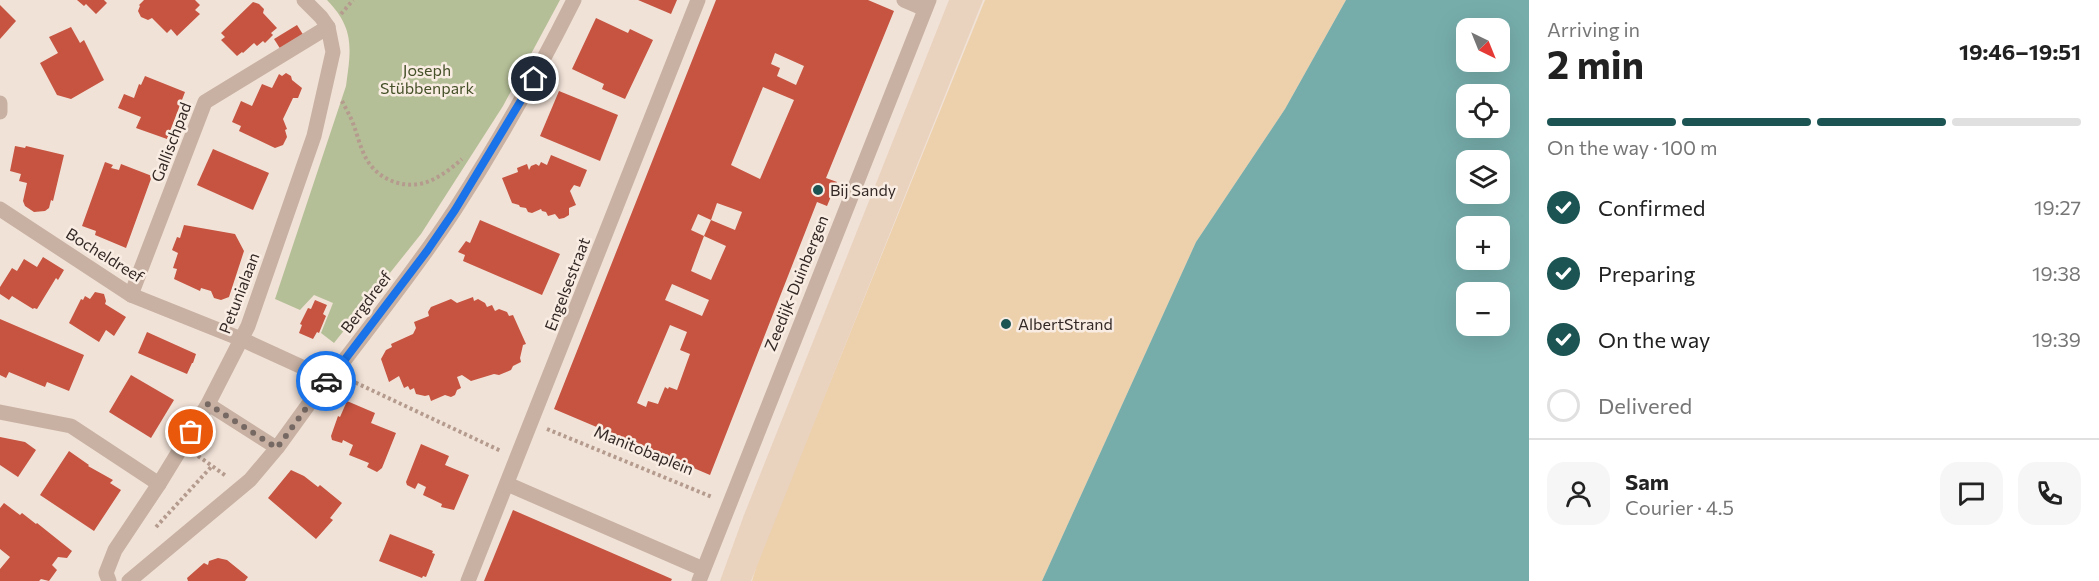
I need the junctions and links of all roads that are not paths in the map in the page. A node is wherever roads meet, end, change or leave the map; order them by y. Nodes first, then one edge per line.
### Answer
1 (304, 0) edge
2 (574, 0) edge
3 (698, 0) edge
4 (904, 0) edge
5 (927, 4) edge
6 (328, 27) junction
7 (0, 103) edge
8 (0, 112) edge
9 (0, 209) edge
10 (131, 295) junction
11 (241, 339) junction
12 (325, 383) junction
13 (208, 404) junction
14 (0, 412) edge
15 (277, 448) junction
16 (159, 484) junction
17 (507, 484) junction
18 (701, 575) edge
19 (147, 576) edge
20 (109, 581) edge
21 (129, 581) edge
22 (468, 581) edge

1 - 6 street
2 - 12 street, Bergdreef
3 - 17 street, Engelsestraat
4 - 5 street
5 - 18 street, Zeedijk-Duinbergen
6 - 10 street, Gallischpad
6 - 11 street, Petunialaan
7 - 8 street
9 - 10 street, Bocheldreef
10 - 11 street, Bocheldreef
11 - 12 street, Bocheldreef
11 - 13 street, Petunialaan
12 - 15 street, Bergdreef
13 - 15 lane
13 - 16 street, Petunialaan
14 - 16 street
15 - 19 street, Bergdreef
16 - 20 street, Petunialaan
17 - 18 street
17 - 22 street, Engelsestraat
19 - 21 street, Bergdreef

